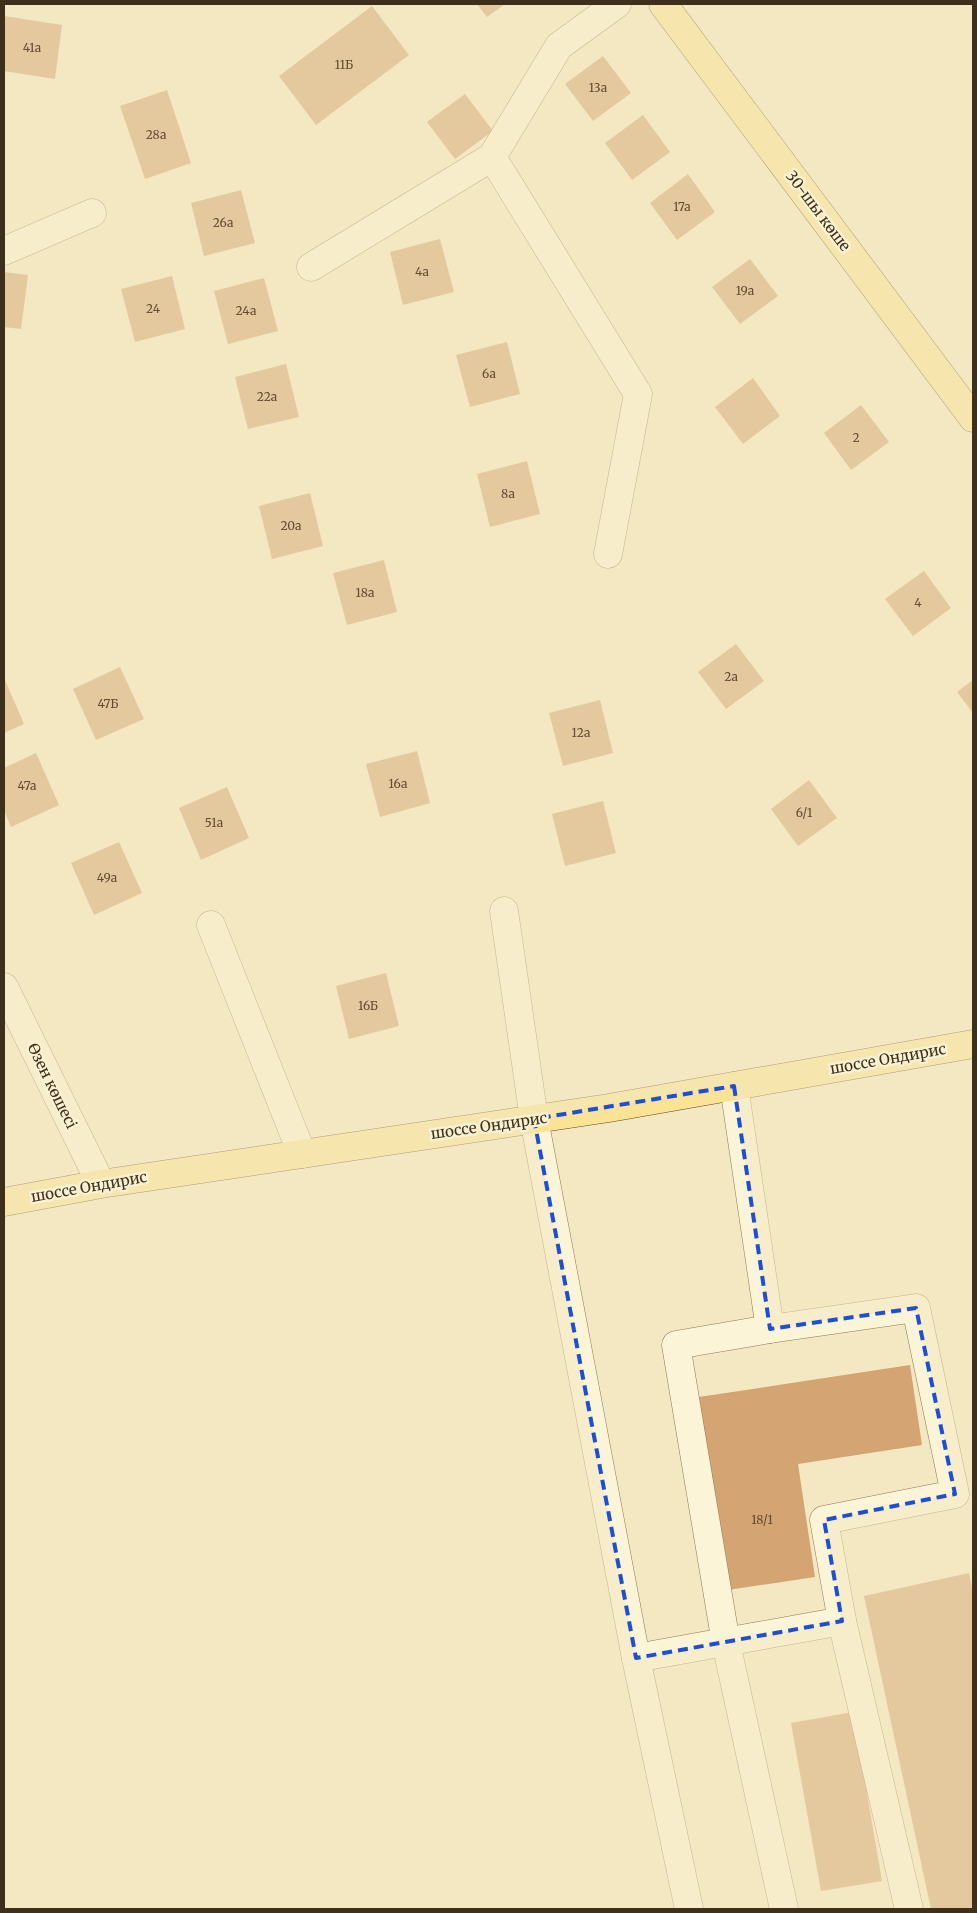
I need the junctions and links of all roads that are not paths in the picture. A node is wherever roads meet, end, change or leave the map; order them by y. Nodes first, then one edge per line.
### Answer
1 (617, 4) edge
2 (664, 4) edge
3 (492, 157) junction
4 (92, 213) dead end
5 (4, 251) edge
6 (311, 267) dead end
7 (973, 418) edge
8 (608, 554) dead end
9 (504, 910) dead end
10 (211, 925) dead end
11 (4, 987) edge
12 (973, 1044) edge
13 (734, 1086) junction
14 (534, 1119) junction
15 (302, 1154) junction
16 (101, 1184) junction
17 (4, 1202) edge
18 (770, 1329) junction
19 (842, 1621) junction
20 (726, 1643) junction
21 (636, 1658) junction
22 (688, 1909) edge
23 (784, 1909) edge
24 (909, 1909) edge

1 - 3 street
2 - 7 main road, 30-шы көше
3 - 6 street
3 - 8 street
4 - 5 street
9 - 14 street
10 - 15 street
11 - 16 street, Өзен көшесі
12 - 13 main road, шоссе Ондирис
13 - 14 main road, шоссе Ондирис
13 - 18 street
14 - 15 main road, шоссе Ондирис
14 - 21 street
15 - 16 main road, шоссе Ондирис
16 - 17 main road, шоссе Ондирис
18 - 19 street
18 - 20 street
19 - 20 street
19 - 24 street
20 - 21 street
20 - 23 street
21 - 22 street

